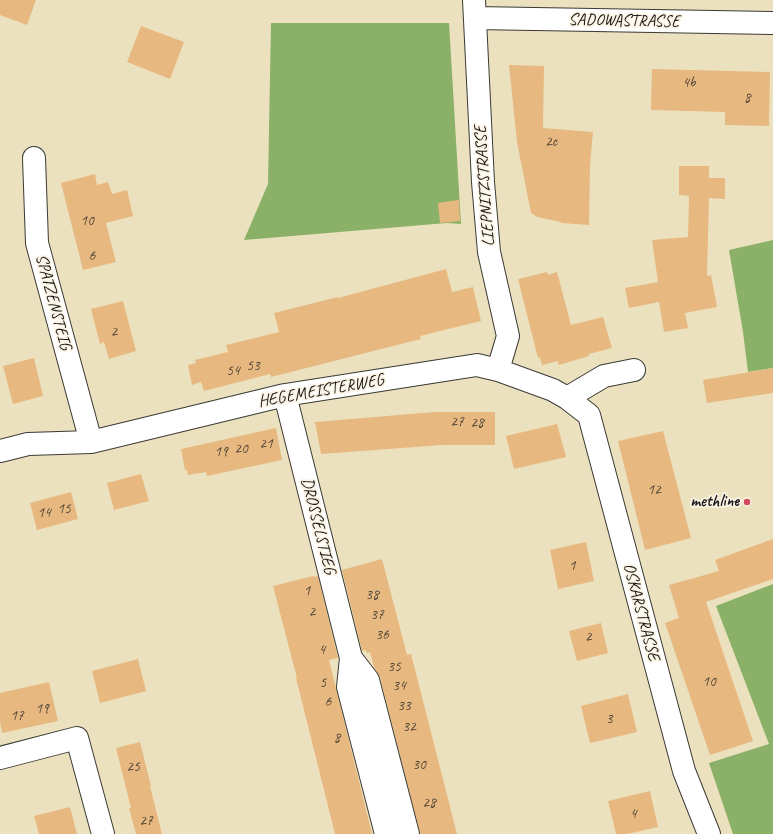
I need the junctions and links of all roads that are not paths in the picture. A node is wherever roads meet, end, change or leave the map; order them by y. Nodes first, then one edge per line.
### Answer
1 (475, 9) edge
2 (773, 23) edge
3 (34, 158) dead end
4 (498, 370) junction
5 (634, 370) dead end
6 (285, 395) junction
7 (567, 398) junction
8 (90, 442) junction
9 (0, 451) edge
10 (351, 658) junction
11 (0, 758) edge
12 (104, 834) edge
13 (386, 834) edge
14 (408, 834) edge
15 (709, 834) edge

1 - 2 street, SADOWASTRASSE
1 - 4 street, LIEPNITZSTRASSE
3 - 8 street, SPATZENSTEIG
4 - 6 street, HEGEMEISTERWEG
4 - 7 street, HEGEMEISTERWEG
5 - 7 street
6 - 8 street, HEGEMEISTERWEG
6 - 10 street, DROSSELSTIEG
7 - 15 street, OSKARSTRASSE
8 - 9 street, HEGEMEISTERWEG
10 - 13 street, DROSSELSTIEG
10 - 14 street, DROSSELSTIEG
11 - 12 street

